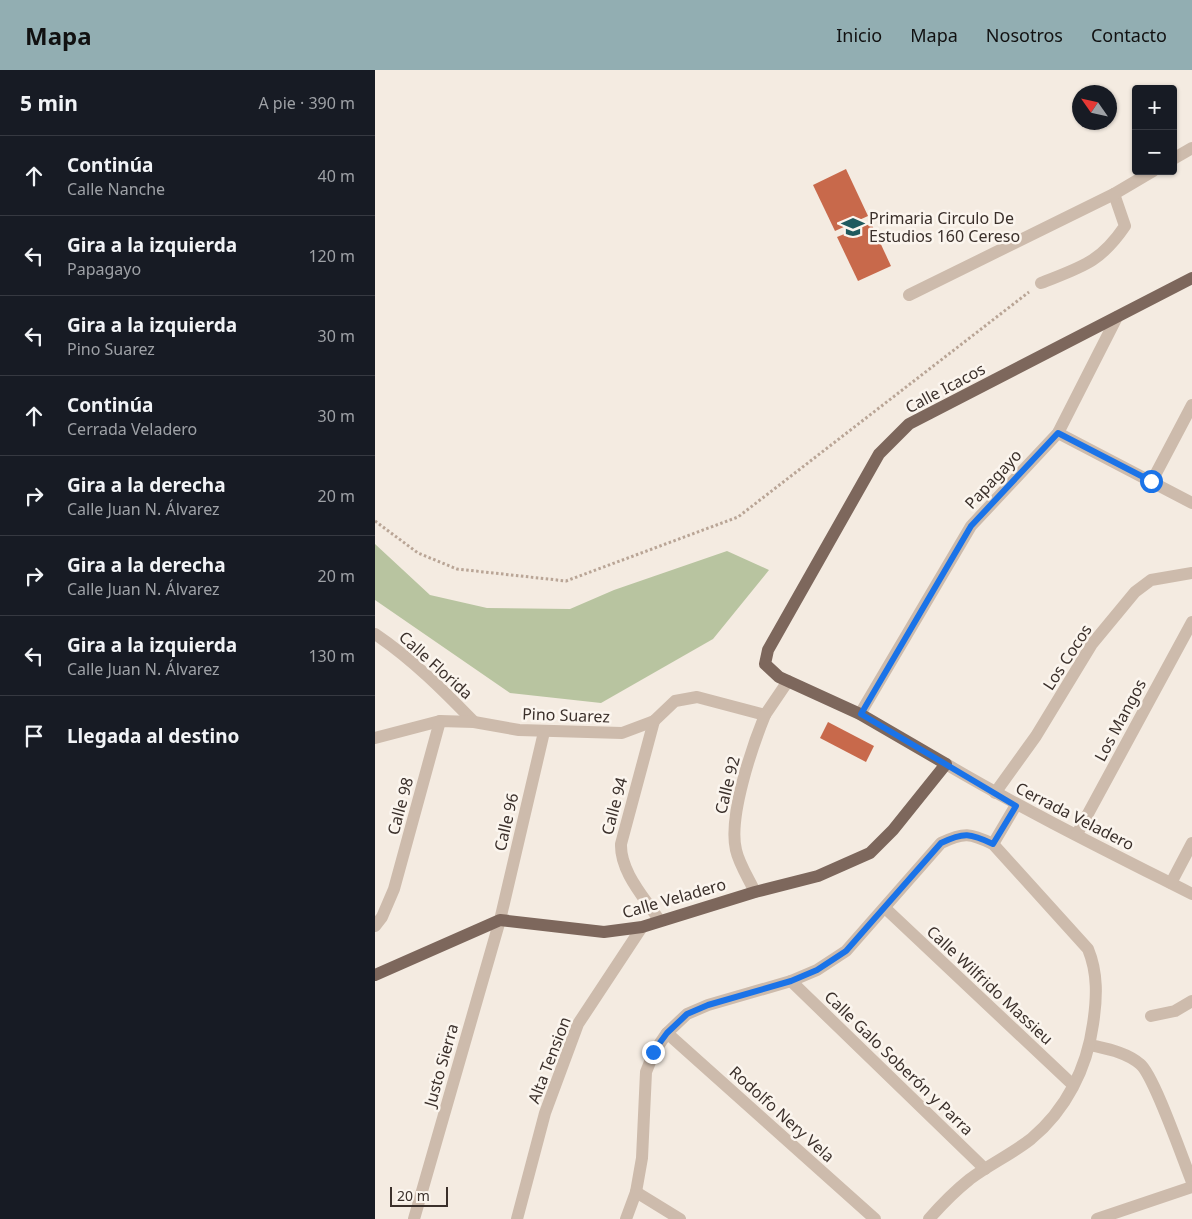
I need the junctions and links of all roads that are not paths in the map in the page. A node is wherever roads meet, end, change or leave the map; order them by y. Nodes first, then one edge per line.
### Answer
1 (1192, 148) edge
2 (1177, 157) edge
3 (1146, 175) edge
4 (1114, 194) junction
5 (1192, 278) edge
6 (1041, 283) road end
7 (909, 295) dead end
8 (1117, 317) junction
9 (1192, 405) edge
10 (1058, 433) junction
11 (1151, 481) junction
12 (1192, 503) edge
13 (1192, 573) edge
14 (1192, 622) edge
15 (375, 634) edge
16 (789, 681) junction
17 (861, 714) junction
18 (765, 715) junction
19 (654, 720) junction
20 (440, 721) junction
21 (474, 722) junction
22 (544, 732) junction
23 (375, 738) edge
24 (946, 764) junction
25 (992, 791) junction
26 (1016, 806) junction
27 (1077, 834) junction
28 (993, 844) junction
29 (1192, 844) edge
30 (1171, 883) junction
31 (755, 892) junction
32 (1192, 894) edge
33 (885, 908) junction
34 (500, 920) junction
35 (659, 920) junction
36 (375, 926) edge
37 (642, 927) junction
38 (375, 975) edge
39 (791, 981) junction
40 (1192, 1001) edge
41 (1151, 1016) dead end
42 (667, 1033) junction
43 (1090, 1045) junction
44 (1073, 1086) junction
45 (985, 1169) junction
46 (1192, 1182) edge
47 (1192, 1187) edge
48 (636, 1192) junction
49 (414, 1219) edge
50 (517, 1219) edge
51 (626, 1219) edge
52 (680, 1219) edge
53 (875, 1219) edge
54 (929, 1219) edge
55 (1097, 1219) edge

1 - 2 street
3 - 4 street
4 - 6 street
4 - 7 street
5 - 8 main road, Calle Icacos
8 - 10 street, Papagayo
8 - 16 main road, Calle Icacos
9 - 11 street
10 - 11 street
10 - 17 street, Papagayo
11 - 12 street
13 - 25 street, Los Cocos
14 - 27 street, Los Mangos
15 - 21 street, Calle Florida
16 - 17 main road
16 - 18 street
17 - 24 main road
18 - 19 street, Pino Suarez
18 - 31 street, Calle 92
19 - 22 street, Pino Suarez
19 - 35 street, Calle 94
20 - 21 street, Pino Suarez
20 - 23 street, Pino Suarez
20 - 36 street, Calle 98
21 - 22 street, Pino Suarez
22 - 34 street, Calle 96
24 - 25 street, Cerrada Veladero
24 - 31 main road, Calle Veladero
25 - 26 street, Cerrada Veladero
26 - 27 street, Cerrada Veladero
26 - 28 street
27 - 30 street, Cerrada Veladero
28 - 33 street
28 - 43 street
29 - 30 street
30 - 32 street, Cerrada Veladero
31 - 35 main road, Calle Veladero
33 - 39 street
33 - 44 street, Calle Wilfrido Massieu
34 - 37 main road, Calle Veladero
34 - 38 main road
34 - 49 street, Justo Sierra
35 - 37 main road, Calle Veladero
37 - 50 street, Alta Tension
39 - 42 street
39 - 45 street, Calle Galo Soberón y Parra
40 - 41 street
42 - 48 street
42 - 53 street, Rodolfo Nery Vela
43 - 44 street
43 - 46 street
44 - 45 street
45 - 54 street
47 - 55 street
48 - 51 street
48 - 52 street

